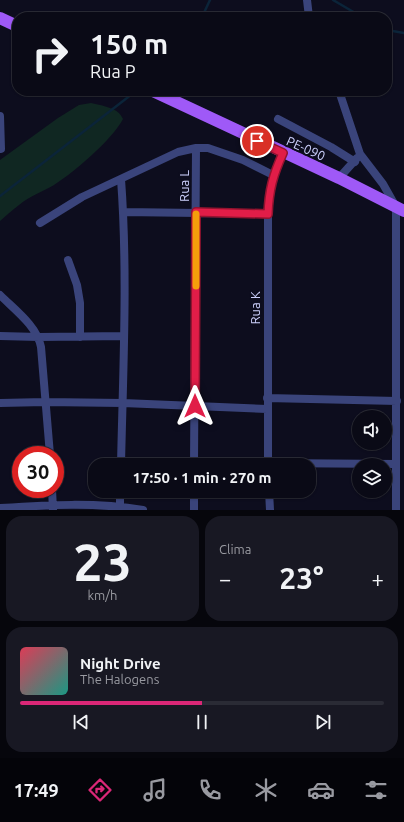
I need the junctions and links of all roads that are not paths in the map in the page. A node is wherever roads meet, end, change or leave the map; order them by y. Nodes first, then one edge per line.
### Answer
1 (307, 0) edge
2 (308, 12) edge
3 (0, 18) edge
4 (12, 24) edge
5 (164, 96) edge
6 (341, 96) edge
7 (0, 116) edge
8 (278, 119) dead end
9 (196, 148) junction
10 (1, 149) dead end
11 (283, 153) junction
12 (360, 154) junction
13 (355, 162) junction
14 (273, 175) junction
15 (338, 178) junction
16 (121, 180) junction
17 (400, 209) edge
18 (123, 212) junction
19 (196, 212) junction
20 (268, 214) junction
21 (40, 223) dead end
22 (68, 260) dead end
23 (0, 295) edge
24 (0, 336) edge
25 (124, 336) junction
26 (39, 337) junction
27 (80, 337) junction
28 (400, 358) edge
29 (267, 398) junction
30 (396, 401) junction
31 (45, 402) junction
32 (122, 403) junction
33 (0, 404) edge
34 (195, 406) junction
35 (267, 409) junction
36 (400, 424) edge
37 (50, 446) edge
38 (121, 458) edge
39 (194, 458) edge
40 (268, 458) edge
41 (316, 464) edge
42 (396, 464) junction
43 (400, 490) edge
44 (52, 498) edge
45 (194, 498) edge
46 (269, 498) edge
47 (0, 508) edge
48 (53, 508) edge
49 (120, 508) edge
50 (143, 510) edge
51 (194, 510) edge
52 (270, 510) edge
53 (396, 510) edge

1 - 2 street
3 - 4 main road
5 - 11 main road, PE-090 / PE-090
6 - 12 street
7 - 10 street
8 - 13 street
9 - 14 street
9 - 16 street
9 - 19 street, Rua L
11 - 14 street, Rua K
11 - 15 main road, PE-090 / PE-090
12 - 13 street
12 - 17 street
13 - 15 street
14 - 20 street, Rua K
15 - 17 main road, PE-090 / PE-090
16 - 18 street
16 - 21 street
17 - 28 street
18 - 19 street
18 - 25 street
19 - 20 street
19 - 34 street, Rua L
20 - 29 street, Rua K
22 - 27 street
23 - 26 street
24 - 26 street
25 - 27 street
25 - 32 street
26 - 27 street
26 - 31 street
28 - 30 street
29 - 30 street
29 - 35 street, Rua K
30 - 36 street
31 - 32 street
31 - 33 street
31 - 37 street
32 - 34 street
32 - 38 street
34 - 35 street
34 - 39 street, Rua L
35 - 40 street, Rua K
36 - 42 street
41 - 42 street
42 - 43 street
43 - 53 street
44 - 48 street
45 - 51 street
46 - 52 street
47 - 48 street
48 - 49 street
49 - 50 street

